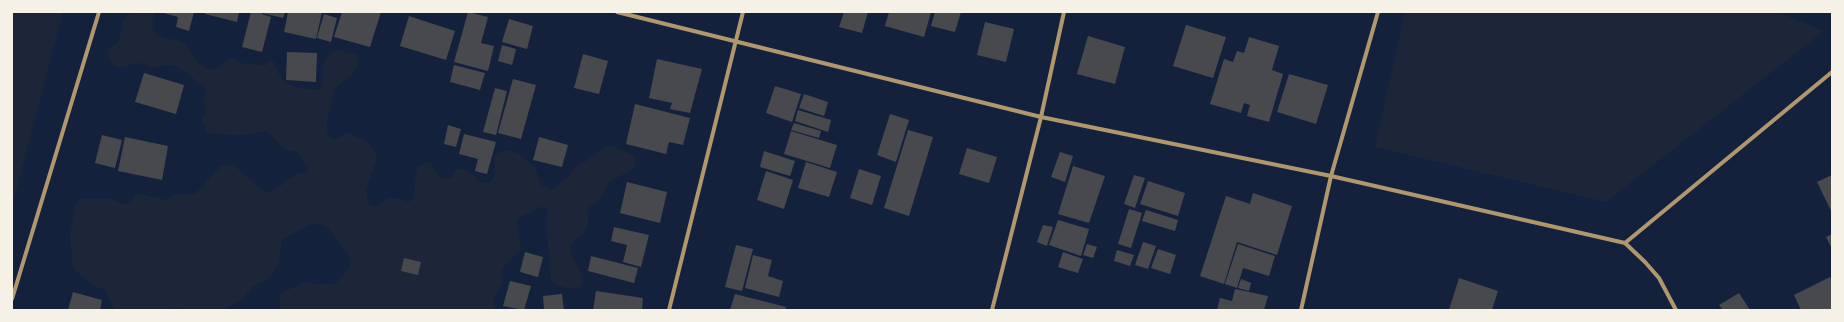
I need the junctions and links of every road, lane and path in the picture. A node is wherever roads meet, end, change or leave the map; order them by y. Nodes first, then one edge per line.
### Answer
1 (99, 12) edge
2 (617, 12) edge
3 (743, 12) edge
4 (1064, 12) edge
5 (1378, 12) edge
6 (736, 40) junction
7 (1832, 72) edge
8 (1041, 117) junction
9 (1331, 176) junction
10 (1625, 242) junction
11 (12, 299) edge
12 (669, 310) edge
13 (992, 310) edge
14 (1301, 310) edge
15 (1676, 310) edge

1 - 11 street
2 - 6 street
3 - 6 street
4 - 8 street
5 - 9 street
6 - 8 street
6 - 12 street
7 - 10 street
8 - 9 street
8 - 13 street
9 - 10 street
9 - 14 street
10 - 15 street

